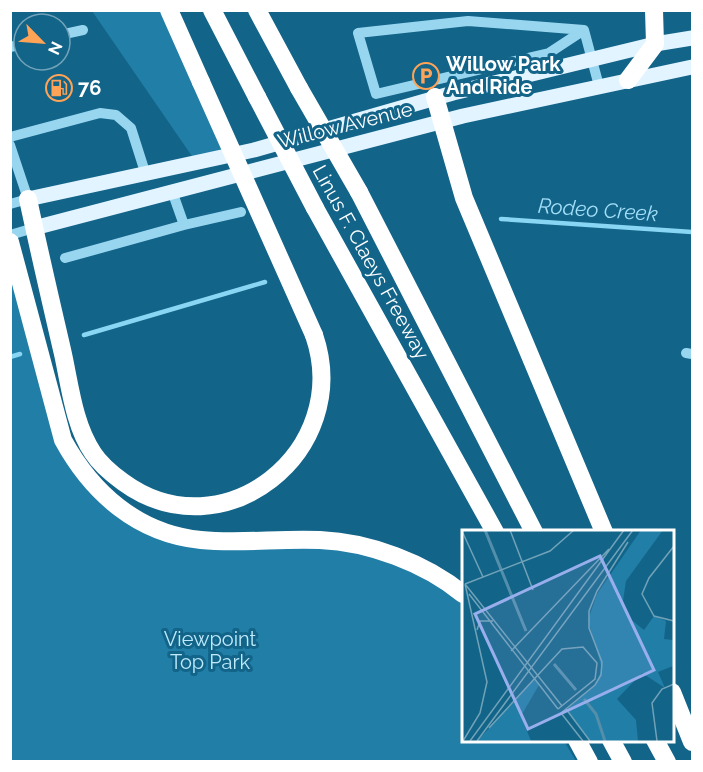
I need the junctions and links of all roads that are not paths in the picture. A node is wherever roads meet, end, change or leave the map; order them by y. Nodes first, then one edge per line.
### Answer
1 (170, 10) edge
2 (212, 10) edge
3 (257, 10) edge
4 (654, 10) edge
5 (82, 30) dead end
6 (584, 30) junction
7 (72, 32) edge
8 (693, 38) edge
9 (654, 44) junction
10 (592, 60) junction
11 (693, 67) edge
12 (628, 80) junction
13 (599, 86) junction
14 (435, 97) junction
15 (442, 122) junction
16 (10, 137) edge
17 (10, 145) edge
18 (145, 172) junction
19 (172, 191) junction
20 (19, 201) edge
21 (241, 212) dead end
22 (184, 225) junction
23 (34, 228) junction
24 (10, 235) edge
25 (10, 242) edge
26 (65, 258) dead end
27 (494, 530) edge
28 (533, 530) edge
29 (603, 530) edge
30 (462, 593) edge
31 (673, 695) edge
32 (578, 742) edge
33 (612, 742) edge
34 (656, 742) edge
35 (693, 742) edge
36 (589, 762) edge
37 (623, 762) edge
38 (667, 762) edge

1 - 23 highway, bridge
2 - 27 highway, Linus F. Claeys Freeway, bridge
3 - 28 highway, Linus F. Claeys Freeway, bridge
4 - 9 highway
5 - 7 street
6 - 6 street
6 - 10 street
8 - 9 main road, Willow Avenue
9 - 10 main road, Willow Avenue
9 - 12 highway
10 - 13 street
10 - 14 main road, Willow Avenue
11 - 12 main road, Willow Avenue
12 - 13 main road, Willow Avenue
13 - 15 main road, Willow Avenue
14 - 15 highway
14 - 18 main road, Willow Avenue
15 - 19 main road, Willow Avenue
15 - 29 highway
16 - 18 street
17 - 20 street
18 - 20 main road, Willow Avenue
19 - 22 street
19 - 23 main road, Willow Avenue
20 - 23 highway
21 - 22 street
22 - 26 street
23 - 24 street, Willow Avenue
25 - 30 highway
31 - 35 highway
32 - 36 highway
33 - 37 highway
34 - 38 highway

